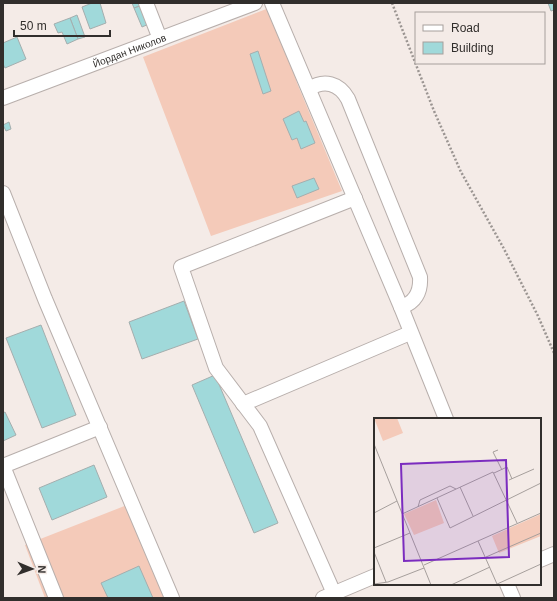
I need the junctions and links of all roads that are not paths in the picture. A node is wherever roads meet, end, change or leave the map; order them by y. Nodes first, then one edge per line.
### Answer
1 (146, 3) edge
2 (255, 3) edge
3 (272, 3) edge
4 (160, 39) junction
5 (308, 89) junction
6 (3, 98) edge
7 (3, 193) edge
8 (355, 198) junction
9 (401, 308) junction
10 (410, 333) junction
11 (243, 404) junction
12 (446, 418) edge
13 (100, 427) junction
14 (3, 466) edge
15 (554, 554) edge
16 (541, 560) edge
17 (374, 576) edge
18 (507, 585) edge
19 (331, 596) edge
20 (56, 598) edge
21 (172, 598) edge
22 (512, 598) edge

1 - 4 street
2 - 4 street, Йордан Николов
3 - 5 street
4 - 6 street, Йордан Николов
5 - 8 street
5 - 9 street
7 - 13 street
8 - 9 street
8 - 11 street
9 - 10 street
10 - 11 street
10 - 12 street
11 - 19 street
13 - 14 street
13 - 21 street
14 - 20 street
15 - 16 street
17 - 19 street
18 - 22 street

